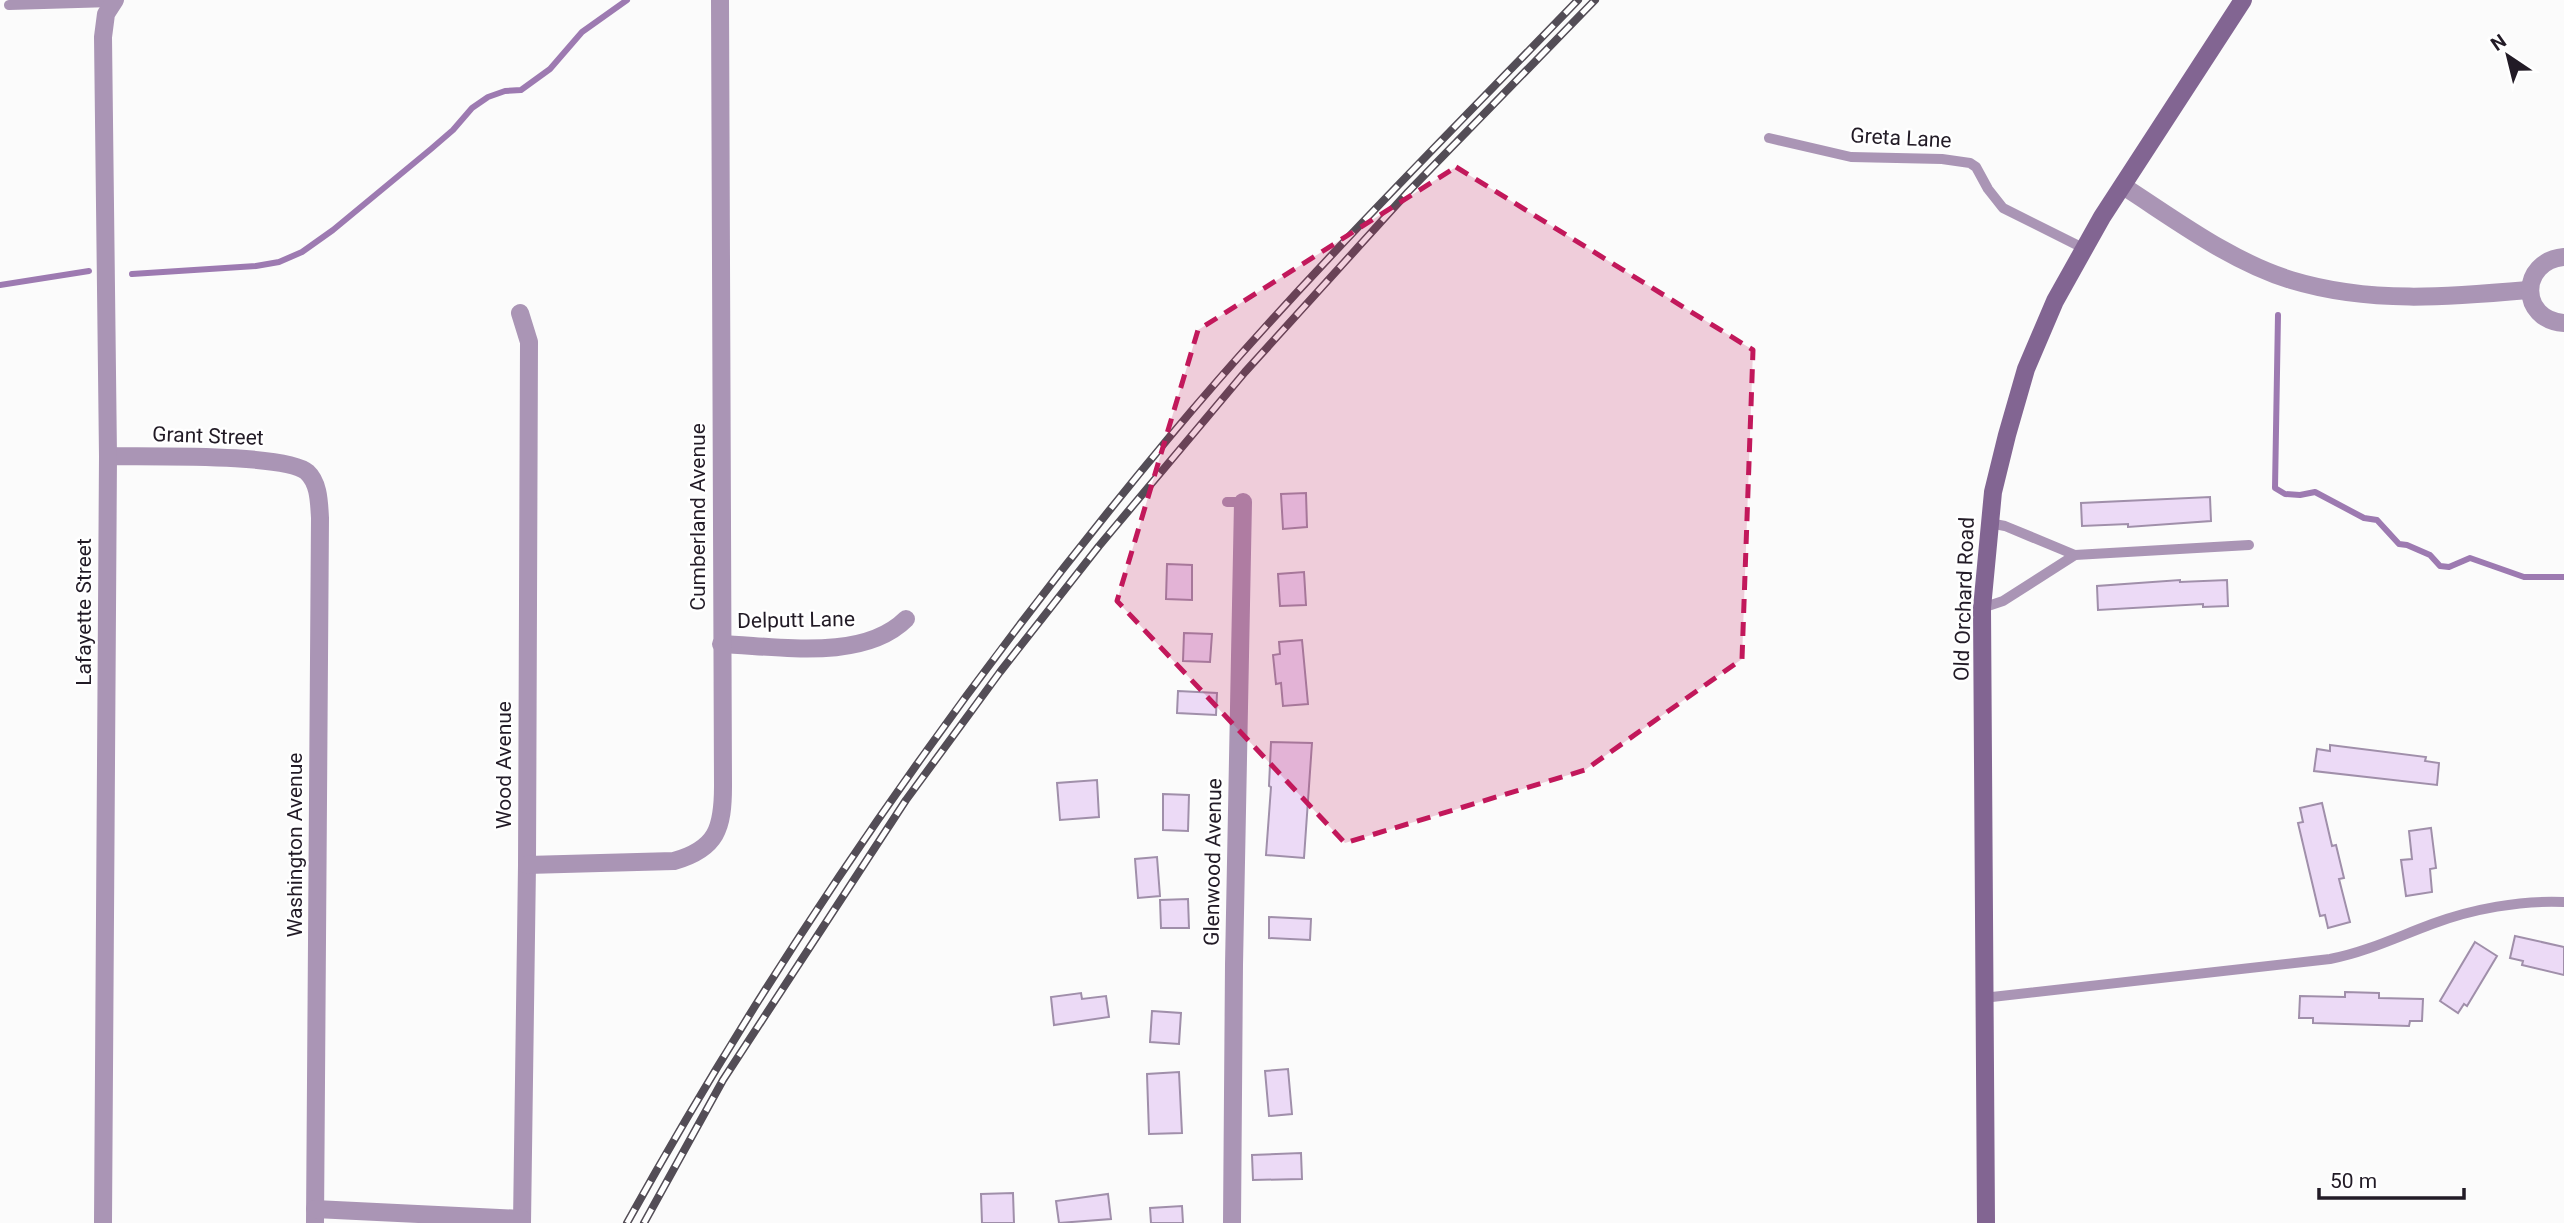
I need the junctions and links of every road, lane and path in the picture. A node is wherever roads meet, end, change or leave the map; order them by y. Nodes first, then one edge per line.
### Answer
1 (720, 0) edge
2 (2243, 0) edge
3 (112, 1) edge
4 (9, 5) dead end
5 (1769, 138) dead end
6 (2123, 186) junction
7 (2083, 248) junction
8 (2564, 257) edge
9 (2529, 290) junction
10 (520, 313) dead end
11 (2564, 323) edge
12 (108, 456) junction
13 (305, 470) joint
14 (1235, 502) dead end
15 (1989, 523) junction
16 (2249, 545) dead end
17 (2075, 555) junction
18 (1982, 607) junction
19 (906, 619) dead end
20 (721, 644) junction
21 (527, 865) junction
22 (2564, 902) edge
23 (1983, 998) junction
24 (315, 1216) edge
25 (522, 1221) edge
26 (103, 1223) edge
27 (1232, 1223) edge
28 (1986, 1223) edge

1 - 20 street, Cumberland Avenue
2 - 6 street, Old Orchard Road
3 - 4 lane
3 - 12 street, Lafayette Street
5 - 7 lane, Greta Lane
6 - 7 street, Old Orchard Road
6 - 9 street
7 - 15 street, Old Orchard Road
8 - 9 street
9 - 11 street
10 - 21 street, Wood Avenue
12 - 13 street, Grant Street
12 - 26 street, Lafayette Street
13 - 24 street, Washington Avenue
14 - 27 street, Glenwood Avenue
15 - 17 lane
15 - 18 street, Old Orchard Road
16 - 17 lane
17 - 18 lane
18 - 23 street, Old Orchard Road
19 - 20 street, Delputt Lane
20 - 21 street, Cumberland Avenue
21 - 25 street, Wood Avenue
22 - 23 lane
23 - 28 street, Old Orchard Road
24 - 25 street, Wood Avenue

